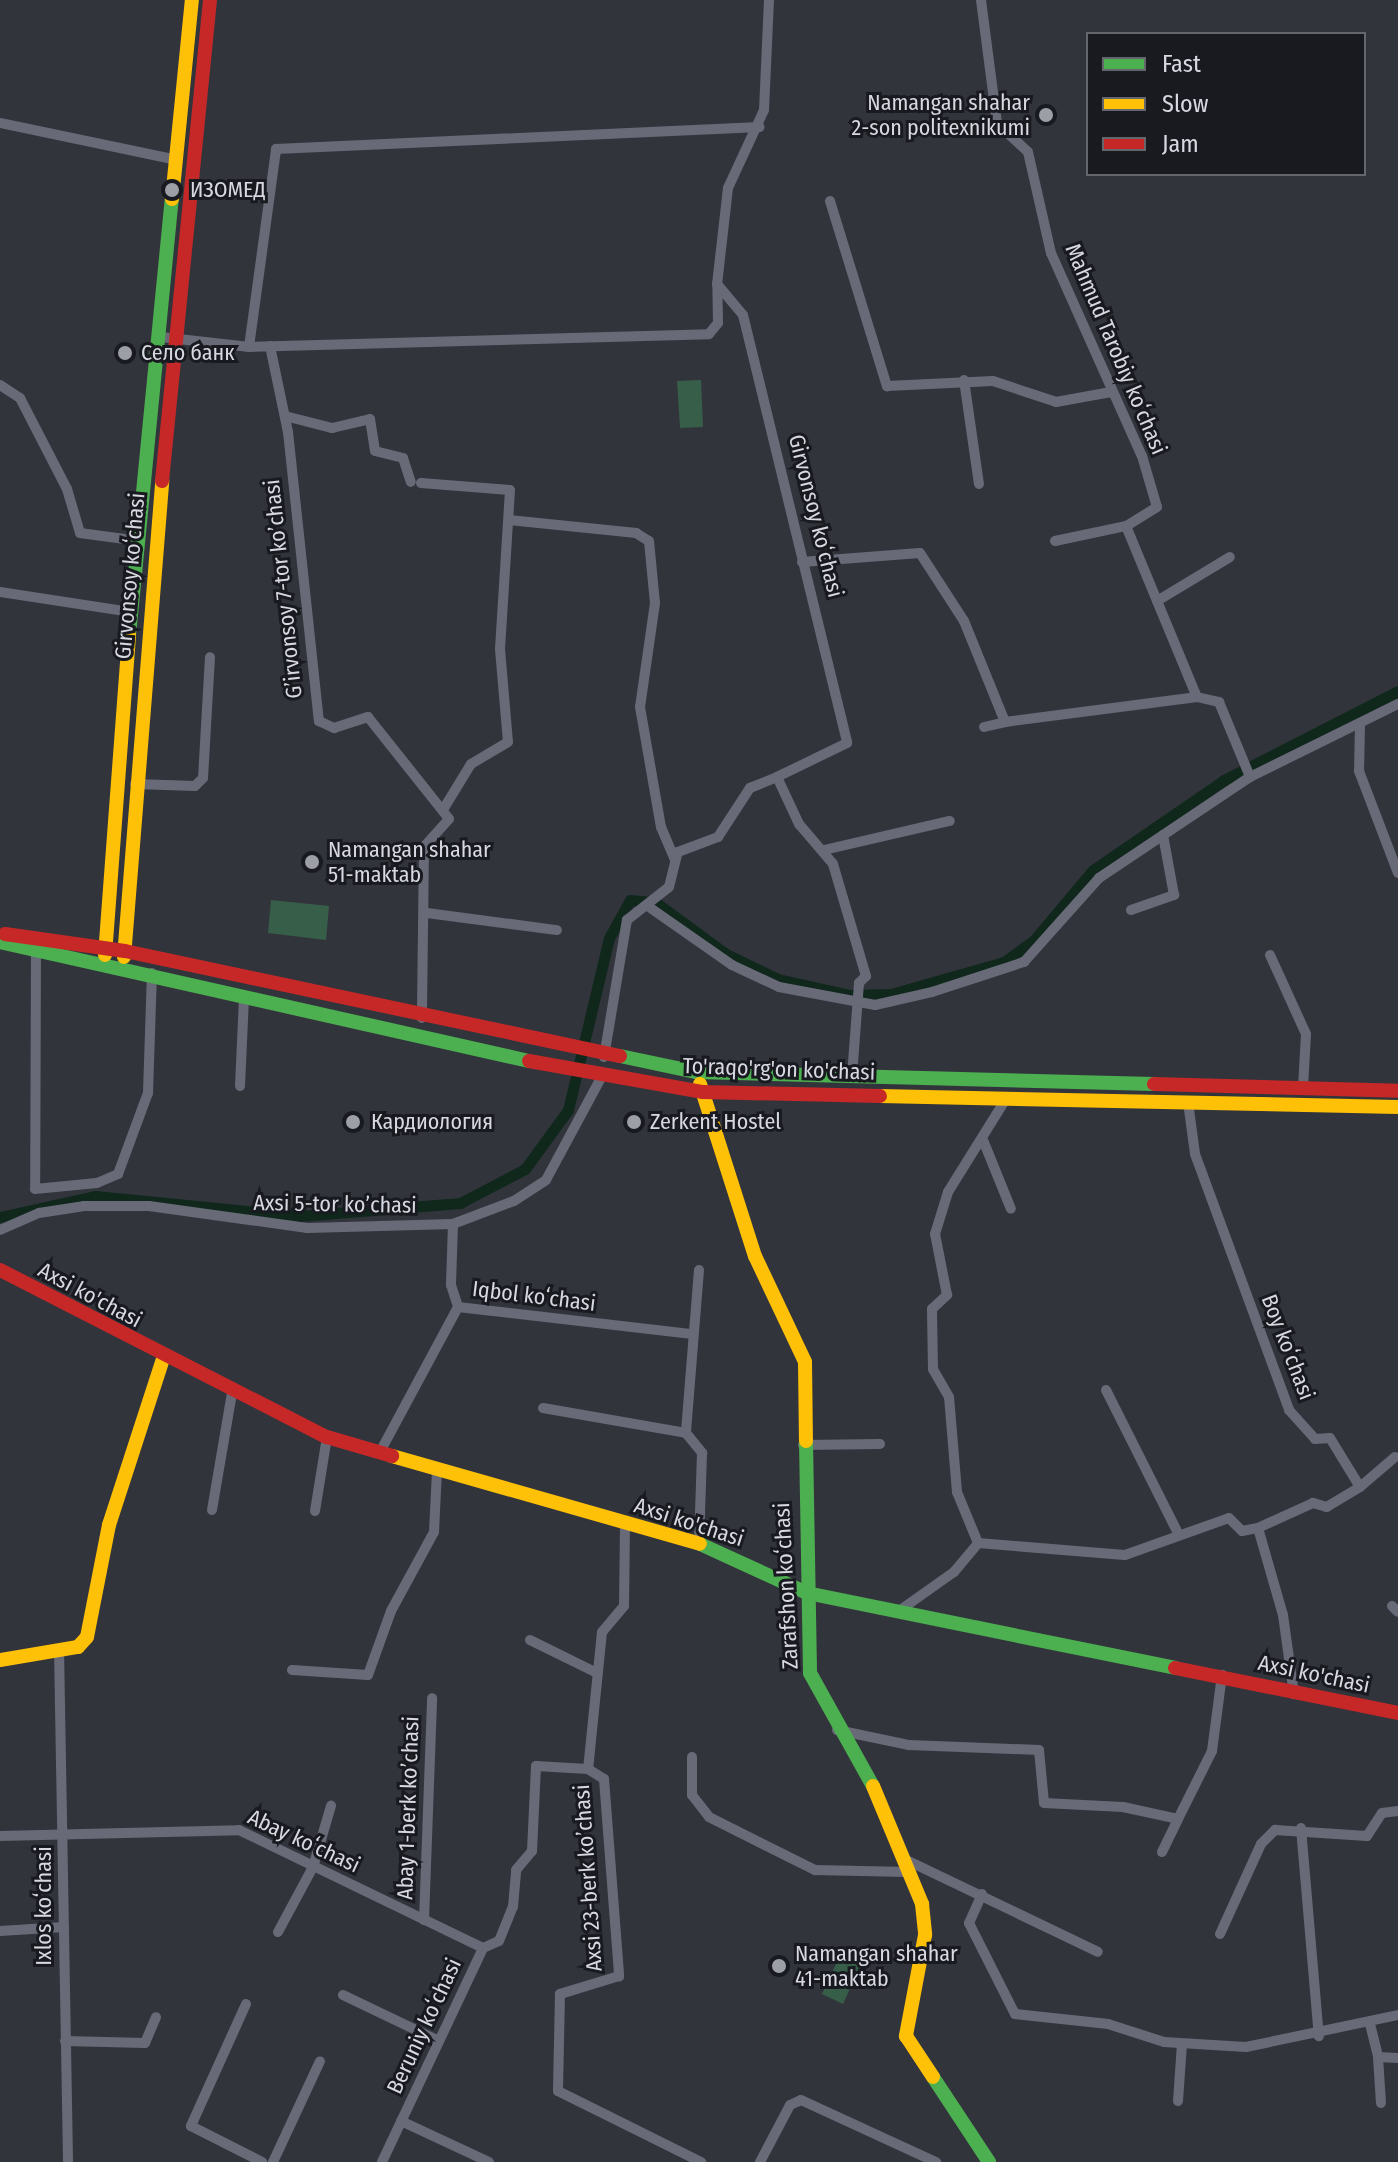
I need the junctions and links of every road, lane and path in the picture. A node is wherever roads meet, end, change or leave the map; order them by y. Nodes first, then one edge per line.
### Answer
1 (192, 0) edge
2 (210, 0) edge
3 (769, 0) edge
4 (981, 0) edge
5 (759, 127) junction
6 (2, 128) edge
7 (177, 160) junction
8 (830, 201) dead end
9 (717, 284) junction
10 (168, 338) junction
11 (270, 346) junction
12 (249, 347) junction
13 (964, 380) junction
14 (0, 385) edge
15 (1111, 392) junction
16 (285, 416) junction
17 (979, 484) dead end
18 (509, 520) junction
19 (1126, 526) junction
20 (139, 541) junction
21 (1055, 541) dead end
22 (1230, 557) dead end
23 (802, 562) junction
24 (0, 592) edge
25 (1157, 601) junction
26 (131, 612) junction
27 (210, 657) dead end
28 (1197, 697) junction
29 (1398, 704) edge
30 (1005, 722) junction
31 (1360, 725) junction
32 (984, 727) dead end
33 (1249, 776) junction
34 (777, 777) junction
35 (135, 784) junction
36 (444, 808) junction
37 (950, 821) dead end
38 (1163, 835) junction
39 (824, 850) junction
40 (675, 860) junction
41 (1398, 873) edge
42 (649, 907) junction
43 (1131, 910) dead end
44 (427, 913) junction
45 (557, 930) dead end
46 (0, 934) edge
47 (0, 942) edge
48 (36, 947) junction
49 (106, 954) junction
50 (1270, 955) dead end
51 (124, 958) junction
52 (152, 973) junction
53 (244, 997) junction
54 (858, 999) junction
55 (422, 1018) junction
56 (603, 1056) junction
57 (696, 1072) junction
58 (602, 1076) junction
59 (852, 1077) junction
60 (240, 1086) dead end
61 (1303, 1087) junction
62 (1398, 1091) edge
63 (703, 1092) junction
64 (1006, 1099) junction
65 (1188, 1102) junction
66 (1398, 1107) edge
67 (983, 1140) junction
68 (1011, 1209) dead end
69 (453, 1224) junction
70 (0, 1230) edge
71 (0, 1270) edge
72 (699, 1270) dead end
73 (458, 1307) junction
74 (692, 1334) junction
75 (163, 1359) junction
76 (1106, 1390) dead end
77 (232, 1393) junction
78 (543, 1408) dead end
79 (686, 1433) junction
80 (327, 1437) junction
81 (880, 1444) dead end
82 (803, 1445) junction
83 (380, 1452) junction
84 (1395, 1457) dead end
85 (437, 1470) junction
86 (1360, 1487) junction
87 (212, 1510) dead end
88 (315, 1511) dead end
89 (625, 1525) junction
90 (1258, 1528) junction
91 (1179, 1535) junction
92 (978, 1543) junction
93 (699, 1544) junction
94 (807, 1593) junction
95 (895, 1614) junction
96 (530, 1640) dead end
97 (59, 1649) junction
98 (0, 1660) edge
99 (292, 1670) dead end
100 (597, 1673) junction
101 (1222, 1675) junction
102 (1294, 1696) junction
103 (432, 1698) dead end
104 (1398, 1713) edge
105 (835, 1730) junction
106 (692, 1757) dead end
107 (588, 1769) junction
108 (331, 1806) dead end
109 (1398, 1811) edge
110 (1178, 1819) junction
111 (1301, 1828) junction
112 (64, 1832) junction
113 (0, 1836) edge
114 (1162, 1852) dead end
115 (905, 1865) junction
116 (313, 1867) junction
117 (982, 1894) junction
118 (424, 1920) junction
119 (64, 1927) junction
120 (0, 1931) edge
121 (278, 1932) dead end
122 (1220, 1934) dead end
123 (483, 1948) junction
124 (1098, 1952) dead end
125 (343, 1995) dead end
126 (246, 2004) dead end
127 (1398, 2015) edge
128 (156, 2017) dead end
129 (1370, 2024) junction
130 (1319, 2036) junction
131 (65, 2041) junction
132 (439, 2041) junction
133 (1182, 2044) junction
134 (1378, 2057) junction
135 (1398, 2058) edge
136 (320, 2061) dead end
137 (1178, 2101) dead end
138 (1381, 2103) dead end
139 (401, 2121) junction
140 (68, 2162) edge
141 (262, 2162) edge
142 (273, 2162) edge
143 (382, 2162) edge
144 (489, 2162) edge
145 (701, 2162) edge
146 (760, 2162) edge
147 (936, 2162) edge
148 (989, 2162) edge

1 - 7 main road, Girvonsoy koʻchasi
2 - 10 main road, Girvonsoy koʻchasi
3 - 5 street
4 - 15 street, Mahmud Tarobiy koʻchasi
5 - 9 street
5 - 12 street
6 - 7 street
7 - 10 main road, Girvonsoy koʻchasi
8 - 13 street
9 - 11 street
9 - 23 street, Girvonsoy koʻchasi
10 - 12 street
10 - 20 main road, Girvonsoy koʻchasi
10 - 35 main road, Girvonsoy koʻchasi
11 - 12 street
11 - 16 street, Gʼirvonsoy 7-tor koʼchasi
13 - 15 street
13 - 17 street
14 - 20 street
15 - 19 street, Mahmud Tarobiy koʻchasi
16 - 18 street
16 - 36 street, Gʼirvonsoy 7-tor koʼchasi
18 - 36 street
18 - 40 street
19 - 21 street
19 - 25 street
20 - 26 main road, Girvonsoy koʻchasi
22 - 25 street
23 - 30 street
23 - 34 street, Girvonsoy koʻchasi
24 - 26 street
25 - 28 street
26 - 49 main road, Girvonsoy koʻchasi
27 - 35 street
28 - 30 street
28 - 33 street
29 - 31 street
30 - 32 street
31 - 33 street
31 - 41 street
33 - 38 street
34 - 39 street
34 - 40 street
35 - 51 main road, Girvonsoy koʻchasi
36 - 44 street
37 - 39 street
38 - 43 street
38 - 54 street
39 - 54 street
40 - 42 street
42 - 54 street
42 - 56 street
44 - 45 street
44 - 55 street
46 - 49 main road
47 - 48 main road
48 - 49 main road
48 - 52 street
49 - 51 main road
50 - 61 street
51 - 52 main road, To'raqo'rg'on ko'chasi
51 - 55 main road, To'raqo'rg'on ko'chasi
52 - 53 main road, To'raqo'rg'on ko'chasi
53 - 58 main road, To'raqo'rg'on ko'chasi
53 - 60 street
54 - 59 street
55 - 56 main road, To'raqo'rg'on ko'chasi
56 - 57 main road, To'raqo'rg'on ko'chasi
57 - 59 main road, To'raqo'rg'on ko'chasi
57 - 63 main road, Zarafshon koʻchasi
58 - 63 main road, To'raqo'rg'on ko'chasi
58 - 69 street, Аxsi 5-tor koʼchasi
59 - 61 main road, To'raqo'rg'on ko'chasi
61 - 62 main road, To'raqo'rg'on ko'chasi
63 - 64 main road, To'raqo'rg'on ko'chasi
63 - 82 main road, Zarafshon koʻchasi
64 - 65 main road, To'raqo'rg'on ko'chasi
64 - 67 street
65 - 66 main road, To'raqo'rg'on ko'chasi
65 - 86 street, Boy koʻchasi
67 - 68 street
67 - 92 street
69 - 70 street, Аxsi 5-tor koʼchasi
69 - 73 street, Iqbol koʻchasi
71 - 75 main road, Axsi ko'chasi
72 - 74 street
73 - 74 street, Iqbol koʻchasi
73 - 83 street
74 - 79 street
75 - 77 main road, Axsi ko'chasi
75 - 97 main road
76 - 91 street
77 - 80 main road, Axsi ko'chasi
77 - 87 street
78 - 79 street
79 - 93 street
80 - 83 main road, Axsi ko'chasi
80 - 88 street
81 - 82 street
82 - 94 main road, Zarafshon koʻchasi
83 - 85 main road, Axsi ko'chasi
84 - 86 street
85 - 89 main road, Axsi ko'chasi
85 - 99 street
86 - 90 street
89 - 93 main road, Axsi ko'chasi
89 - 100 street, Аxsi 23-berk koʼchasi
90 - 91 street
90 - 102 street
91 - 92 street
92 - 95 street
93 - 94 main road, Axsi ko'chasi
94 - 95 main road, Axsi ko'chasi
94 - 105 main road, Zarafshon koʻchasi
95 - 101 main road, Axsi ko'chasi
96 - 100 street
97 - 98 main road
97 - 112 street, Ixlos koʻchasi
100 - 107 street, Аxsi 23-berk koʼchasi
101 - 102 main road, Axsi ko'chasi
101 - 110 street
102 - 104 main road, Axsi ko'chasi
103 - 118 street, Аbay 1-berk koʼchasi
105 - 110 street
105 - 115 main road, Zarafshon koʻchasi
106 - 115 street
107 - 123 street, Beruniy koʻchasi
107 - 145 street, Аxsi 23-berk koʼchasi
108 - 116 street
109 - 111 street
110 - 114 street
111 - 122 street
111 - 130 street
112 - 113 street, Abay koʻchasi
112 - 116 street, Abay koʻchasi
112 - 119 street, Ixlos koʻchasi
115 - 117 street
115 - 148 main road, Zarafshon koʻchasi
116 - 118 street, Abay koʻchasi
116 - 121 street
117 - 124 street
117 - 133 street
118 - 123 street, Abay koʻchasi
119 - 120 street
119 - 131 street, Ixlos koʻchasi
123 - 132 street, Beruniy koʻchasi
125 - 132 street
126 - 141 street
127 - 129 street
128 - 131 street
129 - 130 street
129 - 134 street
130 - 133 street
131 - 140 street, Ixlos koʻchasi
132 - 139 street, Beruniy koʻchasi
133 - 137 street
134 - 135 street
134 - 138 street
136 - 142 street
139 - 143 street, Beruniy koʻchasi
139 - 144 street, Beruniy koʻchasi
146 - 147 street

